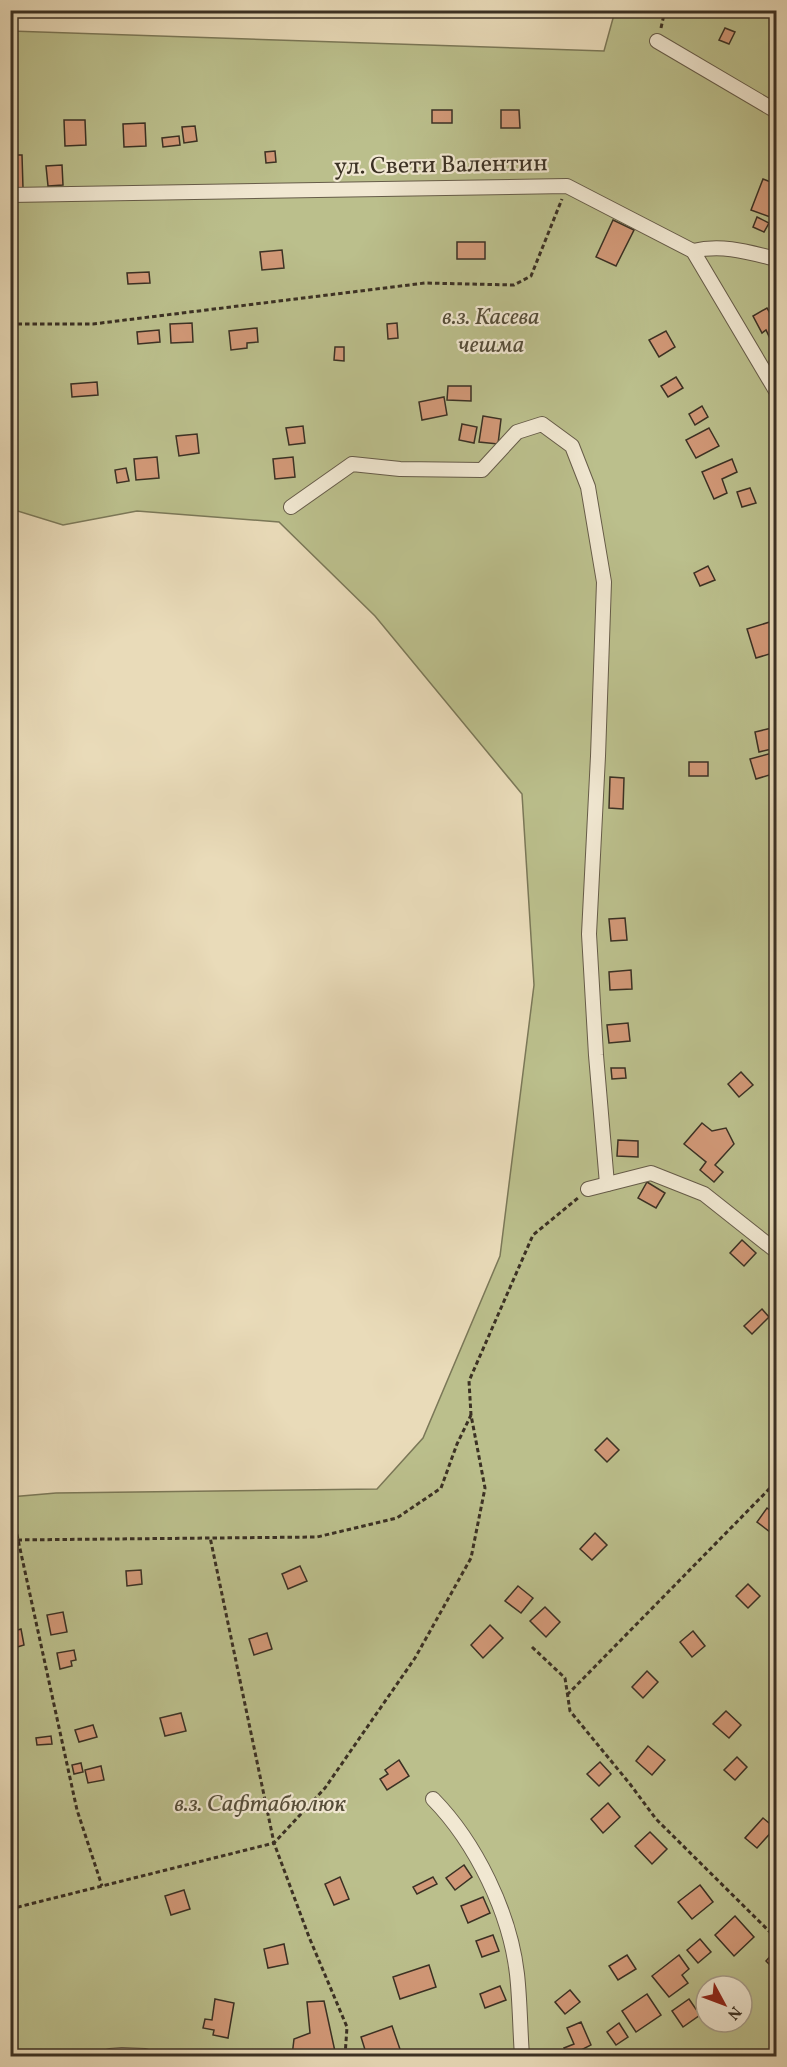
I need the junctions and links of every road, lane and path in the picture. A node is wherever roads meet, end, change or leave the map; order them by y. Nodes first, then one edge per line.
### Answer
1 (657, 41) dead end
2 (777, 111) edge
3 (567, 186) junction
4 (10, 195) edge
5 (693, 251) junction
6 (777, 259) edge
7 (10, 324) edge
8 (777, 391) edge
9 (291, 507) dead end
10 (607, 1184) junction
11 (588, 1189) joint
12 (777, 1251) edge
13 (471, 1415) junction
14 (777, 1482) edge
15 (12, 1512) edge
16 (210, 1537) junction
17 (17, 1538) junction
18 (10, 1540) edge
19 (532, 1647) dead end
20 (567, 1695) junction
21 (433, 1799) dead end
22 (274, 1843) junction
23 (102, 1886) junction
24 (10, 1909) edge
25 (777, 1938) edge
26 (110, 2056) edge
27 (145, 2056) edge
28 (345, 2056) edge
29 (522, 2056) edge

1 - 2 street
3 - 4 street, ул. Свети Валентин
3 - 5 street, ул. Свети Валентин
3 - 7 path
5 - 6 street
5 - 8 street
9 - 10 street
10 - 11 street
10 - 12 street
11 - 13 path
13 - 16 path
13 - 22 path
14 - 20 path
15 - 17 path
16 - 17 path
16 - 22 path
17 - 18 path
17 - 23 path
19 - 20 path
20 - 25 path
21 - 29 street
22 - 23 path
22 - 28 path
23 - 24 path
26 - 27 street

